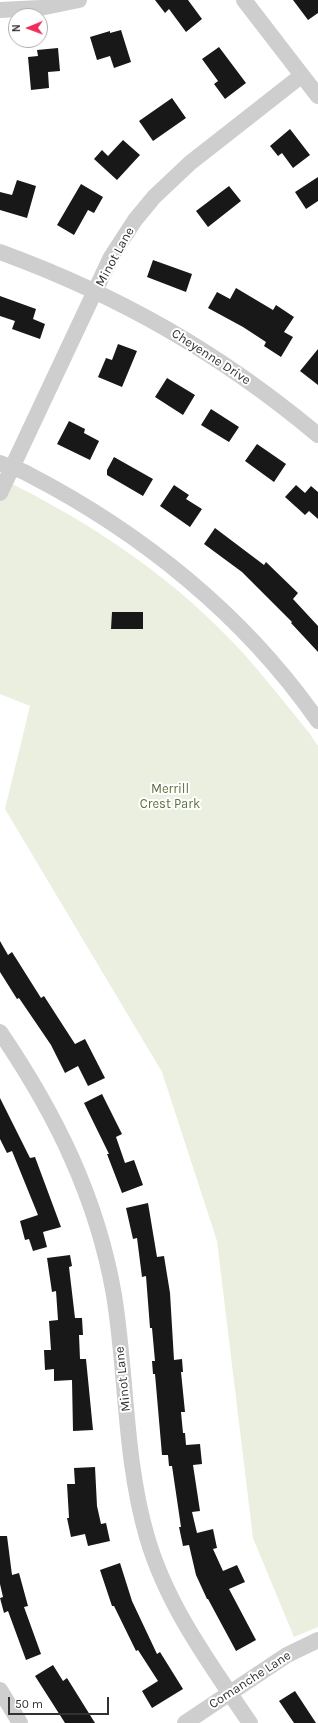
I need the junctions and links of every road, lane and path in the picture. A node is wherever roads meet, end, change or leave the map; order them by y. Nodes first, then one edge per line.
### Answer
1 (79, 0) edge
2 (244, 0) edge
3 (0, 10) edge
4 (301, 76) junction
5 (318, 96) edge
6 (0, 252) edge
7 (96, 292) junction
8 (318, 435) edge
9 (6, 465) edge
10 (0, 493) edge
11 (318, 721) edge
12 (0, 1032) edge
13 (318, 1640) edge
14 (0, 1690) edge
15 (229, 1693) junction
16 (20, 1723) edge
17 (185, 1723) edge
18 (250, 1723) edge

1 - 3 street
2 - 4 street
4 - 5 street
4 - 7 street, Minot Lane
6 - 7 street, Cheyenne Drive
7 - 8 street, Cheyenne Drive
7 - 9 street, Minot Lane
9 - 10 street, Minot Lane
9 - 11 street
12 - 15 street, Minot Lane
13 - 15 street, Comanche Lane
14 - 16 street
15 - 17 street, Comanche Lane
15 - 18 street, Minot Lane

